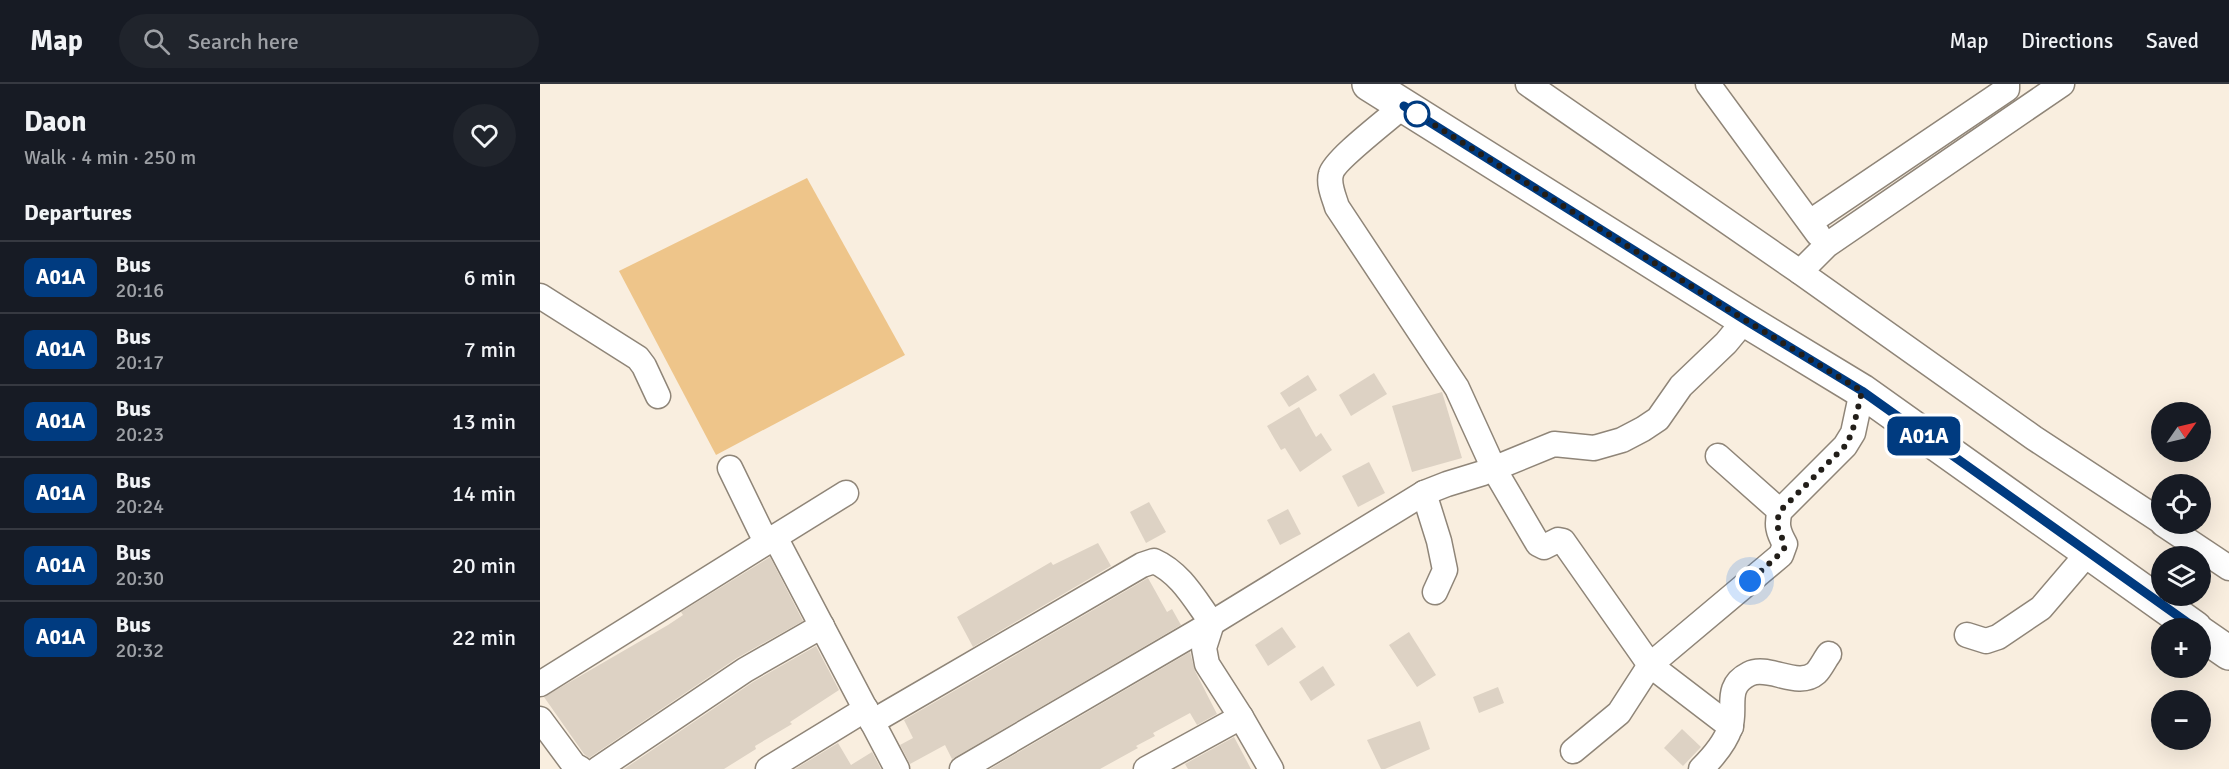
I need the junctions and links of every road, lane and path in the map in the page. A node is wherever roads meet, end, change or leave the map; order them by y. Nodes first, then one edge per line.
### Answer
1 (1369, 84) edge
2 (1528, 84) edge
3 (1708, 84) edge
4 (2007, 84) edge
5 (2062, 84) edge
6 (1404, 106) junction
7 (1810, 222) junction
8 (1827, 245) junction
9 (1800, 272) junction
10 (540, 296) edge
11 (1745, 320) junction
12 (1862, 391) junction
13 (658, 396) dead end
14 (1718, 456) dead end
15 (730, 468) dead end
16 (1494, 469) junction
17 (846, 493) dead end
18 (1424, 494) junction
19 (1780, 511) junction
20 (2151, 516) edge
21 (2174, 534) edge
22 (771, 540) junction
23 (2187, 546) edge
24 (2088, 553) junction
25 (2211, 564) edge
26 (2229, 568) edge
27 (1435, 592) dead end
28 (2183, 611) edge
29 (1212, 623) junction
30 (822, 626) junction
31 (1967, 635) dead end
32 (2211, 641) edge
33 (2229, 653) edge
34 (1829, 654) dead end
35 (1650, 665) junction
36 (540, 684) edge
37 (869, 716) junction
38 (1241, 717) junction
39 (540, 719) edge
40 (1731, 727) junction
41 (1573, 751) dead end
42 (580, 769) edge
43 (598, 769) edge
44 (768, 769) edge
45 (897, 769) edge
46 (962, 769) edge
47 (1146, 769) edge
48 (1271, 769) edge
49 (1701, 769) edge

1 - 6 street
2 - 9 street
3 - 7 street
4 - 7 street
5 - 8 street
6 - 11 street
6 - 16 street
7 - 8 street
8 - 9 street
9 - 20 street
10 - 13 street
11 - 12 street
11 - 16 street
12 - 19 street
12 - 24 street
14 - 19 street
15 - 22 street
16 - 18 street
16 - 35 street
17 - 22 street
18 - 27 street
18 - 29 street
19 - 35 street
21 - 23 street
22 - 30 street
22 - 36 street
24 - 28 street
24 - 31 street
25 - 26 street
29 - 37 street
29 - 38 street
29 - 46 street
30 - 37 street
30 - 43 street
32 - 33 street
34 - 40 street
35 - 40 street
35 - 41 street
37 - 44 street
37 - 45 street
38 - 47 street
38 - 48 street
39 - 42 street
40 - 49 street

